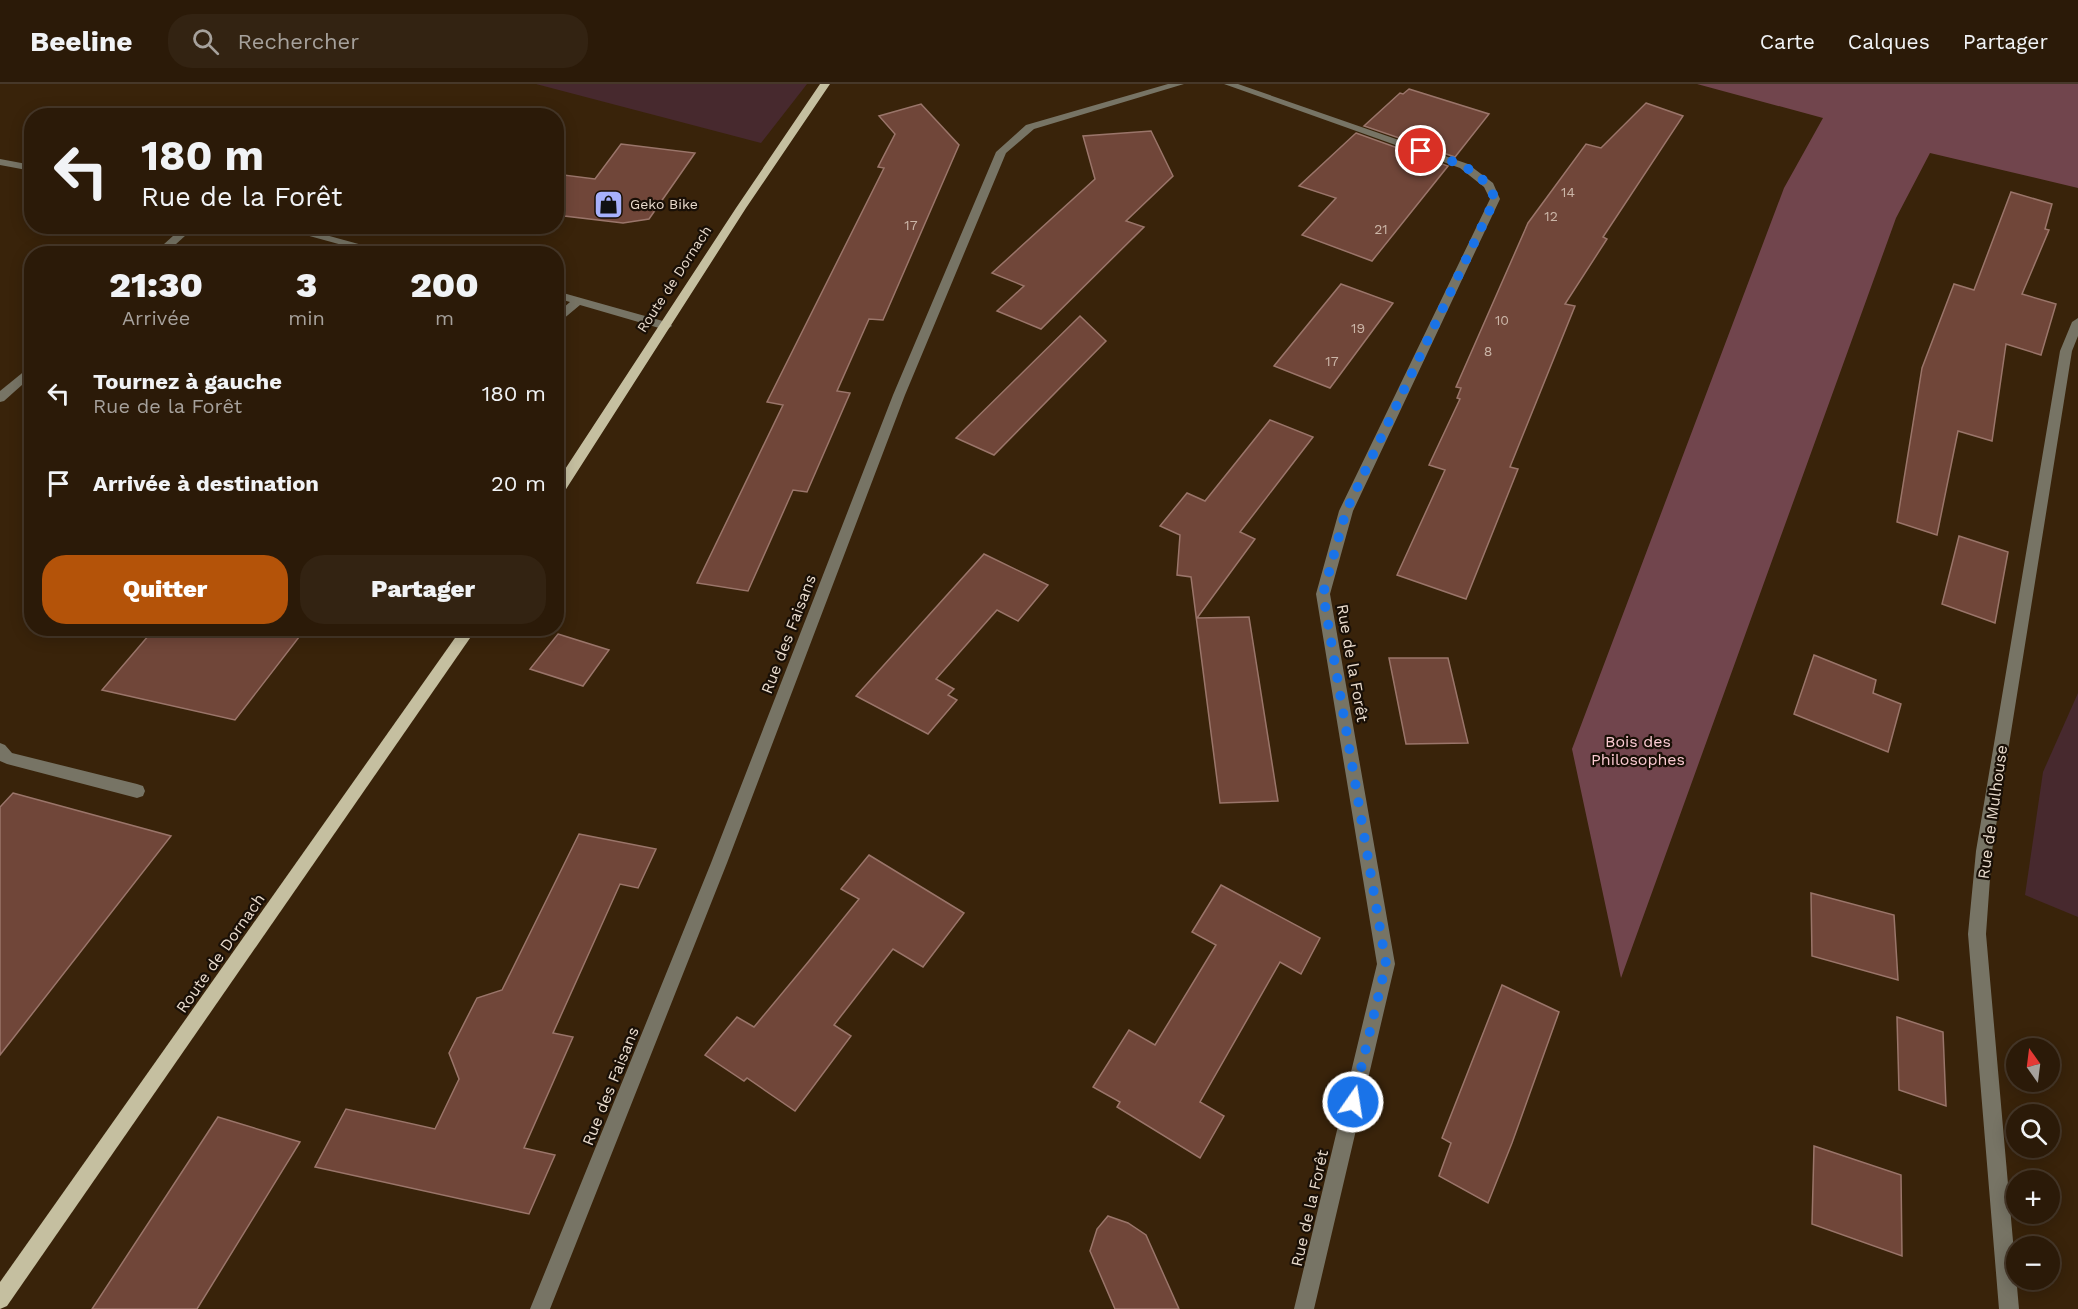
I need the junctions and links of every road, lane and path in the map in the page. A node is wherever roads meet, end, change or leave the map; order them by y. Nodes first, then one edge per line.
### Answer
1 (825, 84) edge
2 (1179, 84) edge
3 (1229, 84) edge
4 (0, 162) edge
5 (24, 166) edge
6 (182, 234) edge
7 (310, 234) edge
8 (167, 246) edge
9 (358, 246) edge
10 (564, 296) edge
11 (579, 299) junction
12 (564, 313) edge
13 (2078, 322) edge
14 (666, 326) junction
15 (24, 376) edge
16 (0, 398) edge
17 (564, 482) edge
18 (464, 636) edge
19 (0, 749) edge
20 (137, 791) dead end
21 (0, 1299) edge
22 (540, 1309) edge
23 (1304, 1309) edge
24 (2008, 1309) edge

1 - 14 main road, Route de Dornach
2 - 22 street, Rue des Faisans
3 - 23 street, Rue de la Forêt
4 - 5 street
6 - 8 street
7 - 9 street
10 - 11 street
11 - 12 street
11 - 14 street
13 - 24 street, Rue de Mulhouse
14 - 17 main road, Route de Dornach
15 - 16 street
18 - 21 main road, Route de Dornach
19 - 20 street

